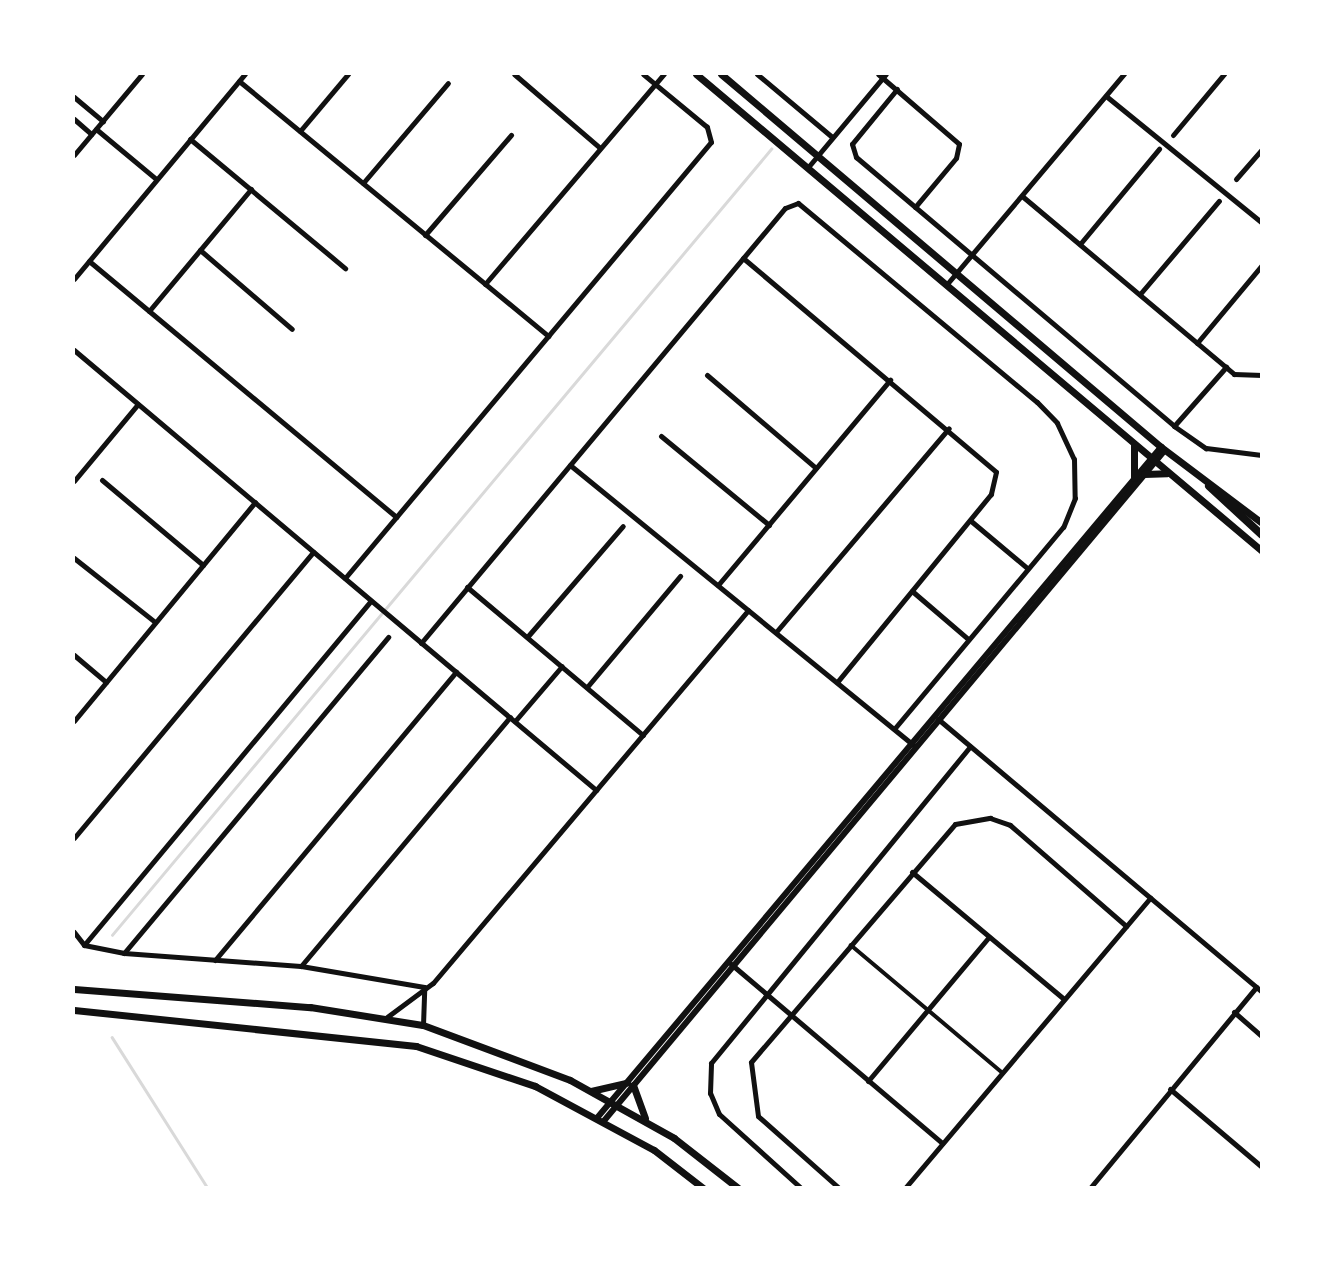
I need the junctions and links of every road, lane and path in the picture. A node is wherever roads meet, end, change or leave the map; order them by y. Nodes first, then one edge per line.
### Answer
1 (142, 74) edge
2 (245, 74) edge
3 (348, 74) edge
4 (514, 74) edge
5 (643, 74) edge
6 (664, 74) edge
7 (696, 74) edge
8 (720, 74) edge
9 (757, 74) edge
10 (1124, 74) edge
11 (1224, 74) edge
12 (882, 75) edge
13 (239, 81) junction
14 (448, 83) dead end
15 (655, 84) junction
16 (897, 89) junction
17 (1106, 96) junction
18 (74, 97) edge
19 (74, 119) edge
20 (103, 121) junction
21 (93, 131) junction
22 (300, 131) junction
23 (511, 135) dead end
24 (1173, 135) dead end
25 (832, 138) junction
26 (190, 139) junction
27 (600, 148) junction
28 (1159, 149) dead end
29 (1262, 149) edge
30 (74, 155) edge
31 (817, 156) junction
32 (809, 166) junction
33 (156, 179) junction
34 (1236, 179) dead end
35 (363, 183) junction
36 (251, 189) junction
37 (1022, 196) junction
38 (1219, 201) dead end
39 (915, 207) junction
40 (1262, 223) edge
41 (425, 235) junction
42 (1080, 244) junction
43 (200, 250) junction
44 (972, 254) junction
45 (743, 258) junction
46 (89, 261) junction
47 (1262, 265) edge
48 (345, 268) dead end
49 (956, 275) junction
50 (74, 279) edge
51 (485, 284) junction
52 (947, 284) junction
53 (1140, 294) junction
54 (149, 311) junction
55 (292, 329) dead end
56 (548, 336) junction
57 (1197, 343) junction
58 (74, 349) edge
59 (1226, 367) junction
60 (707, 375) dead end
61 (1262, 375) edge
62 (890, 380) junction
63 (138, 404) junction
64 (1174, 426) junction
65 (949, 429) junction
66 (661, 436) dead end
67 (1134, 444) junction
68 (1163, 449) junction
69 (1262, 455) edge
70 (1153, 460) junction
71 (74, 465) edge
72 (570, 465) junction
73 (816, 468) junction
74 (81, 472) junction
75 (1169, 473) junction
76 (1144, 474) junction
77 (1134, 478) junction
78 (74, 481) edge
79 (102, 481) dead end
80 (1209, 486) junction
81 (255, 502) junction
82 (396, 517) junction
83 (971, 521) junction
84 (1262, 523) edge
85 (769, 524) junction
86 (622, 526) dead end
87 (1262, 535) edge
88 (1262, 551) edge
89 (313, 552) junction
90 (74, 558) edge
91 (202, 565) junction
92 (1027, 568) junction
93 (680, 576) dead end
94 (345, 578) junction
95 (718, 585) junction
96 (467, 587) junction
97 (912, 591) junction
98 (371, 601) junction
99 (748, 610) junction
100 (155, 622) junction
101 (776, 632) junction
102 (528, 636) junction
103 (388, 637) dead end
104 (968, 639) junction
105 (421, 643) junction
106 (74, 655) edge
107 (562, 666) junction
108 (456, 672) junction
109 (106, 682) junction
110 (837, 682) junction
111 (587, 687) junction
112 (935, 717) junction
113 (512, 719) junction
114 (74, 721) edge
115 (894, 729) junction
116 (643, 735) junction
117 (913, 744) junction
118 (970, 746) junction
119 (596, 790) junction
120 (74, 838) edge
121 (912, 872) junction
122 (1150, 898) junction
123 (1126, 926) junction
124 (74, 932) edge
125 (989, 937) junction
126 (850, 944) junction
127 (84, 945) junction
128 (124, 953) junction
129 (215, 960) junction
130 (730, 964) junction
131 (302, 966) junction
132 (424, 987) junction
133 (1256, 987) junction
134 (74, 989) edge
135 (764, 992) junction
136 (1262, 992) edge
137 (1064, 999) junction
138 (74, 1010) edge
139 (928, 1010) junction
140 (1234, 1012) junction
141 (789, 1015) junction
142 (387, 1017) junction
143 (423, 1024) junction
144 (1262, 1036) edge
145 (1002, 1072) junction
146 (868, 1081) junction
147 (630, 1084) junction
148 (1170, 1089) junction
149 (590, 1091) junction
150 (614, 1103) junction
151 (600, 1120) junction
152 (648, 1121) junction
153 (942, 1143) junction
154 (1262, 1167) edge
155 (703, 1188) edge
156 (738, 1188) edge
157 (801, 1188) edge
158 (839, 1188) edge
159 (905, 1188) edge
160 (1090, 1188) edge

1 - 20 street
2 - 13 street
3 - 22 street
4 - 27 street
5 - 15 street
6 - 15 street
7 - 32 main road
8 - 31 main road
9 - 25 street
10 - 17 street
11 - 24 street
12 - 16 street
12 - 25 street
13 - 22 street
13 - 26 street
14 - 35 street
15 - 27 street
15 - 56 street
16 - 39 street
16 - 39 street
17 - 37 street
17 - 40 street
18 - 20 street
19 - 21 street
20 - 21 street
21 - 30 street
21 - 33 street
22 - 35 street
23 - 41 street
25 - 31 street
26 - 33 street
26 - 36 street
27 - 51 street
28 - 42 street
29 - 34 street
31 - 32 street
31 - 49 main road
32 - 52 main road
33 - 46 street
35 - 41 street
36 - 43 street
36 - 48 street
37 - 42 street
37 - 44 street
38 - 53 street
39 - 44 street
41 - 51 street
42 - 53 street
43 - 54 street
43 - 55 street
44 - 49 street
44 - 64 street
45 - 62 street
45 - 72 street
45 - 92 street
46 - 50 street
46 - 54 street
47 - 57 street
49 - 52 street
49 - 68 main road
51 - 56 street
52 - 67 main road
53 - 57 street
54 - 82 street
56 - 82 street
57 - 59 street
58 - 63 street
59 - 61 street
59 - 64 street
60 - 73 street
62 - 65 street
62 - 73 street
63 - 74 street
63 - 81 street
64 - 69 street
65 - 83 street
65 - 101 street
66 - 85 street
67 - 70 main road
67 - 77 main road
68 - 70 street
68 - 80 main road
70 - 75 main road
70 - 76 street
70 - 77 street
71 - 74 street
72 - 95 street
72 - 96 street
73 - 85 street
74 - 78 street
75 - 76 main road
75 - 88 main road
76 - 112 street
77 - 112 street
79 - 91 street
80 - 84 main road
80 - 87 highway
81 - 89 street
81 - 91 street
82 - 94 street
83 - 92 street
83 - 97 street
85 - 95 street
86 - 102 street
89 - 94 street
89 - 120 street
90 - 100 street
91 - 100 street
92 - 104 street
93 - 111 street
94 - 98 street
95 - 99 street
96 - 102 street
96 - 105 street
97 - 104 street
97 - 110 street
98 - 105 street
98 - 127 street
99 - 101 street
99 - 116 street
100 - 109 street
101 - 110 street
102 - 107 street
103 - 128 street
104 - 115 street
105 - 108 street
106 - 109 street
107 - 111 street
107 - 113 street
108 - 113 street
108 - 129 street
109 - 114 street
110 - 115 street
111 - 116 street
112 - 117 street
112 - 118 street
113 - 119 street
113 - 131 street
115 - 117 street
116 - 119 street
117 - 130 street
118 - 122 street
118 - 135 street
119 - 132 street
121 - 123 street
121 - 125 street
121 - 126 street
122 - 123 street
122 - 133 street
123 - 137 street
124 - 127 street
125 - 137 street
125 - 139 street
126 - 139 street
126 - 141 street
127 - 128 street
128 - 129 street
129 - 131 street
130 - 135 street
130 - 147 street
131 - 132 street
132 - 142 street
132 - 143 street
133 - 136 street
133 - 140 street
134 - 142 main road
135 - 141 street
135 - 157 street
137 - 145 street
138 - 151 main road
139 - 145 street
139 - 146 street
140 - 144 street
140 - 148 street
141 - 146 street
141 - 158 street
142 - 143 main road
143 - 149 main road
145 - 153 street
146 - 153 street
147 - 149 main road
147 - 150 street
147 - 152 main road
148 - 154 street
148 - 160 street
149 - 150 main road
150 - 151 street
150 - 152 main road
151 - 155 main road
152 - 156 main road
153 - 159 street

